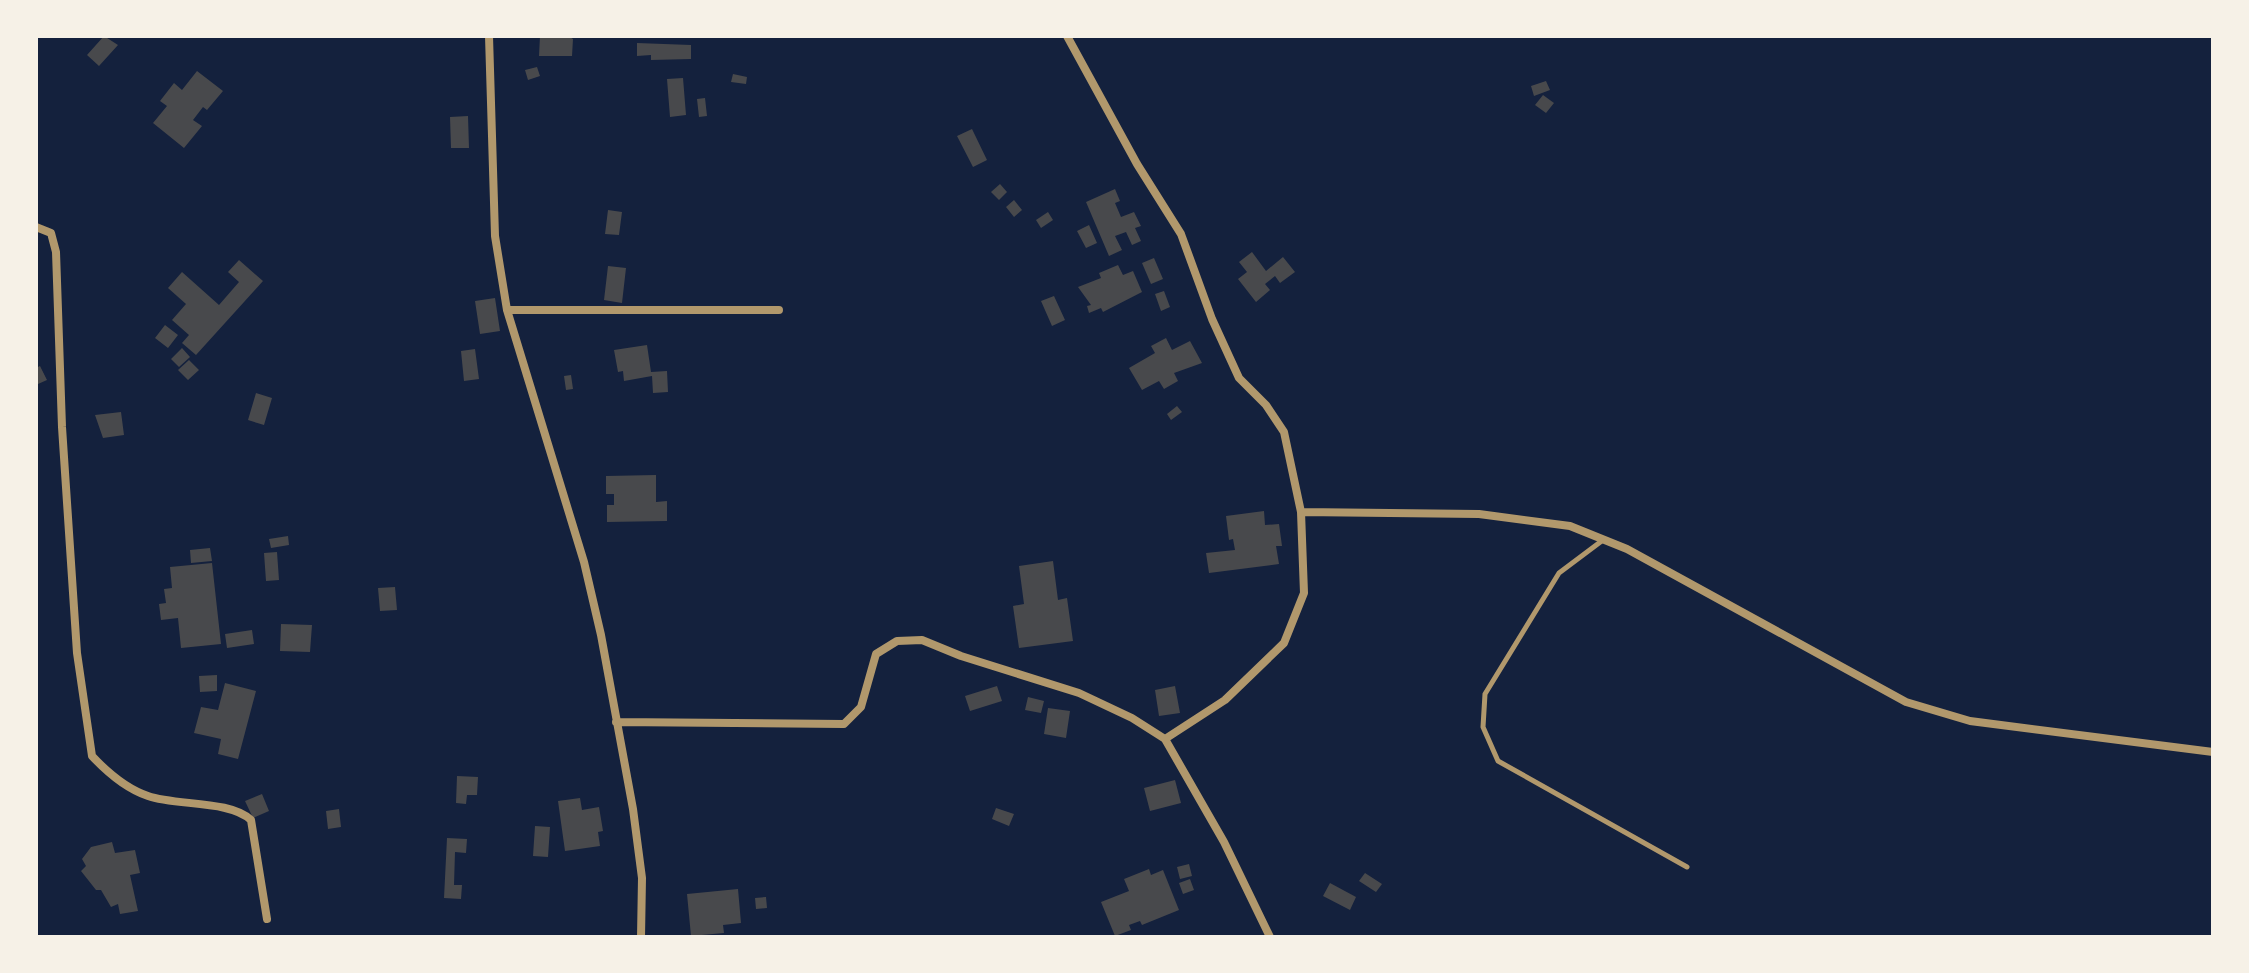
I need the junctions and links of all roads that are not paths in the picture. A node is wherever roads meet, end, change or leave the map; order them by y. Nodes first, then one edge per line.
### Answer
1 (489, 36) edge
2 (1067, 36) edge
3 (36, 227) edge
4 (507, 310) junction
5 (779, 310) dead end
6 (1301, 512) junction
7 (1603, 540) junction
8 (616, 722) junction
9 (1165, 739) junction
10 (2213, 752) edge
11 (1687, 867) dead end
12 (267, 919) dead end
13 (641, 937) edge
14 (1270, 937) edge

1 - 4 street
2 - 6 street
3 - 12 street
4 - 5 street
4 - 8 street
6 - 7 street
6 - 9 street
7 - 10 street
7 - 11 lane
8 - 9 street
8 - 13 street
9 - 14 street

